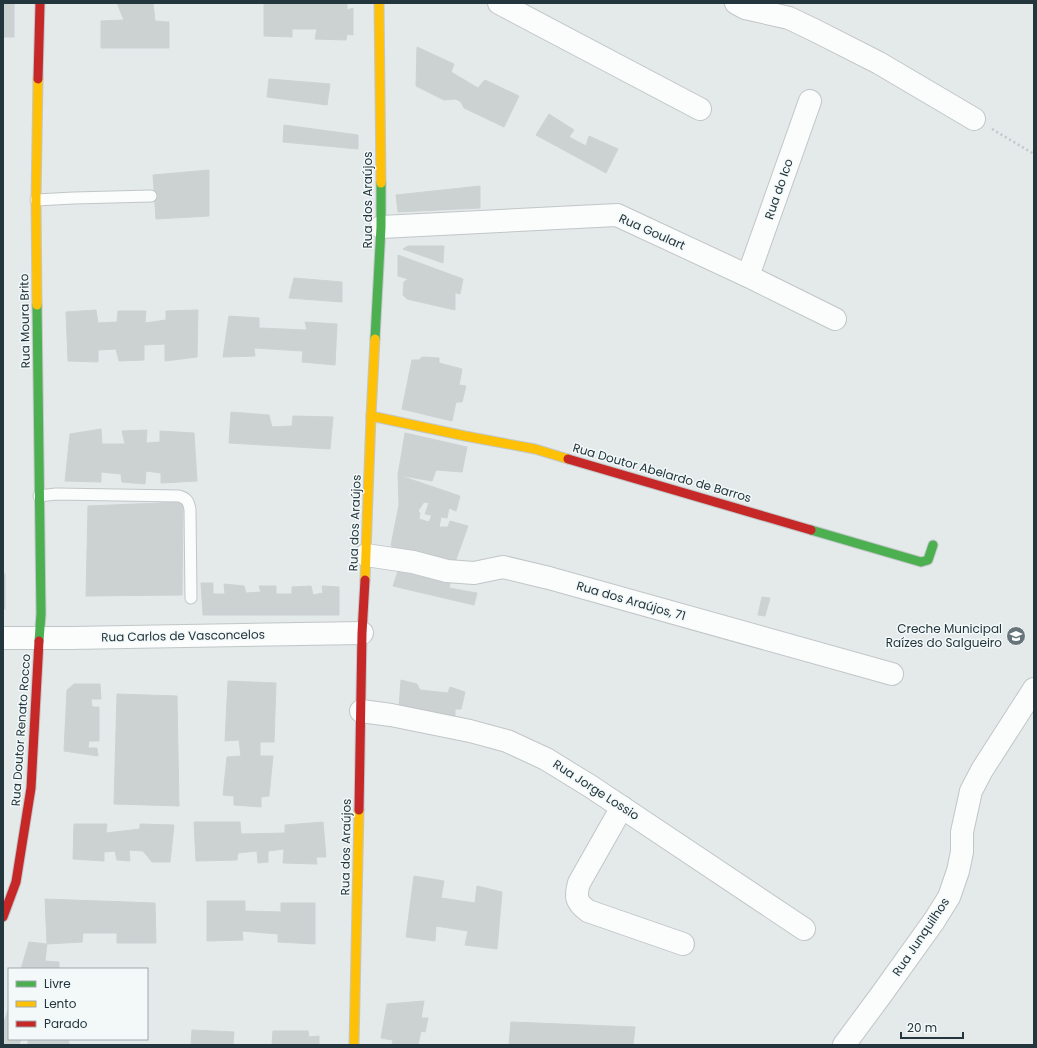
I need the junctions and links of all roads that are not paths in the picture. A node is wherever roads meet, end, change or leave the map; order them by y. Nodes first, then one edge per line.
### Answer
1 (40, 3) edge
2 (380, 3) edge
3 (499, 3) edge
4 (736, 3) edge
5 (810, 101) dead end
6 (700, 109) dead end
7 (974, 119) road end
8 (151, 196) dead end
9 (36, 200) junction
10 (381, 227) junction
11 (748, 276) junction
12 (835, 319) dead end
13 (370, 416) junction
14 (39, 496) junction
15 (933, 545) dead end
16 (366, 554) junction
17 (191, 598) dead end
18 (362, 633) junction
19 (3, 638) edge
20 (40, 638) junction
21 (892, 674) dead end
22 (1034, 689) edge
23 (361, 711) junction
24 (622, 807) junction
25 (9, 882) edge
26 (3, 917) edge
27 (804, 929) dead end
28 (683, 944) dead end
29 (354, 1045) edge
30 (844, 1045) edge

1 - 9 street, Rua Moura Brito
2 - 10 street, Rua dos Araújos
3 - 6 street
4 - 7 street
5 - 11 street, Rua do Ico
8 - 9 lane
9 - 14 street, Rua Moura Brito
10 - 11 street, Rua Goulart
10 - 13 street, Rua dos Araújos
11 - 12 street, Rua Goulart
13 - 15 street, Rua Doutor Abelardo de Barros
13 - 16 street, Rua dos Araújos
14 - 17 lane
14 - 20 street, Rua Moura Brito
16 - 18 street, Rua dos Araújos
16 - 21 street, Rua dos Araújos, 71
18 - 20 street, Rua Carlos de Vasconcelos
18 - 23 street, Rua dos Araújos
19 - 20 street, Rua Carlos de Vasconcelos
20 - 25 street, Rua Doutor Renato Rocco
22 - 30 street, Rua Junquilhos
23 - 24 street, Rua Jorge Lossio
23 - 29 street, Rua dos Araújos
24 - 27 street, Rua Jorge Lossio
24 - 28 street
25 - 26 street, Rua Doutor Renato Rocco

